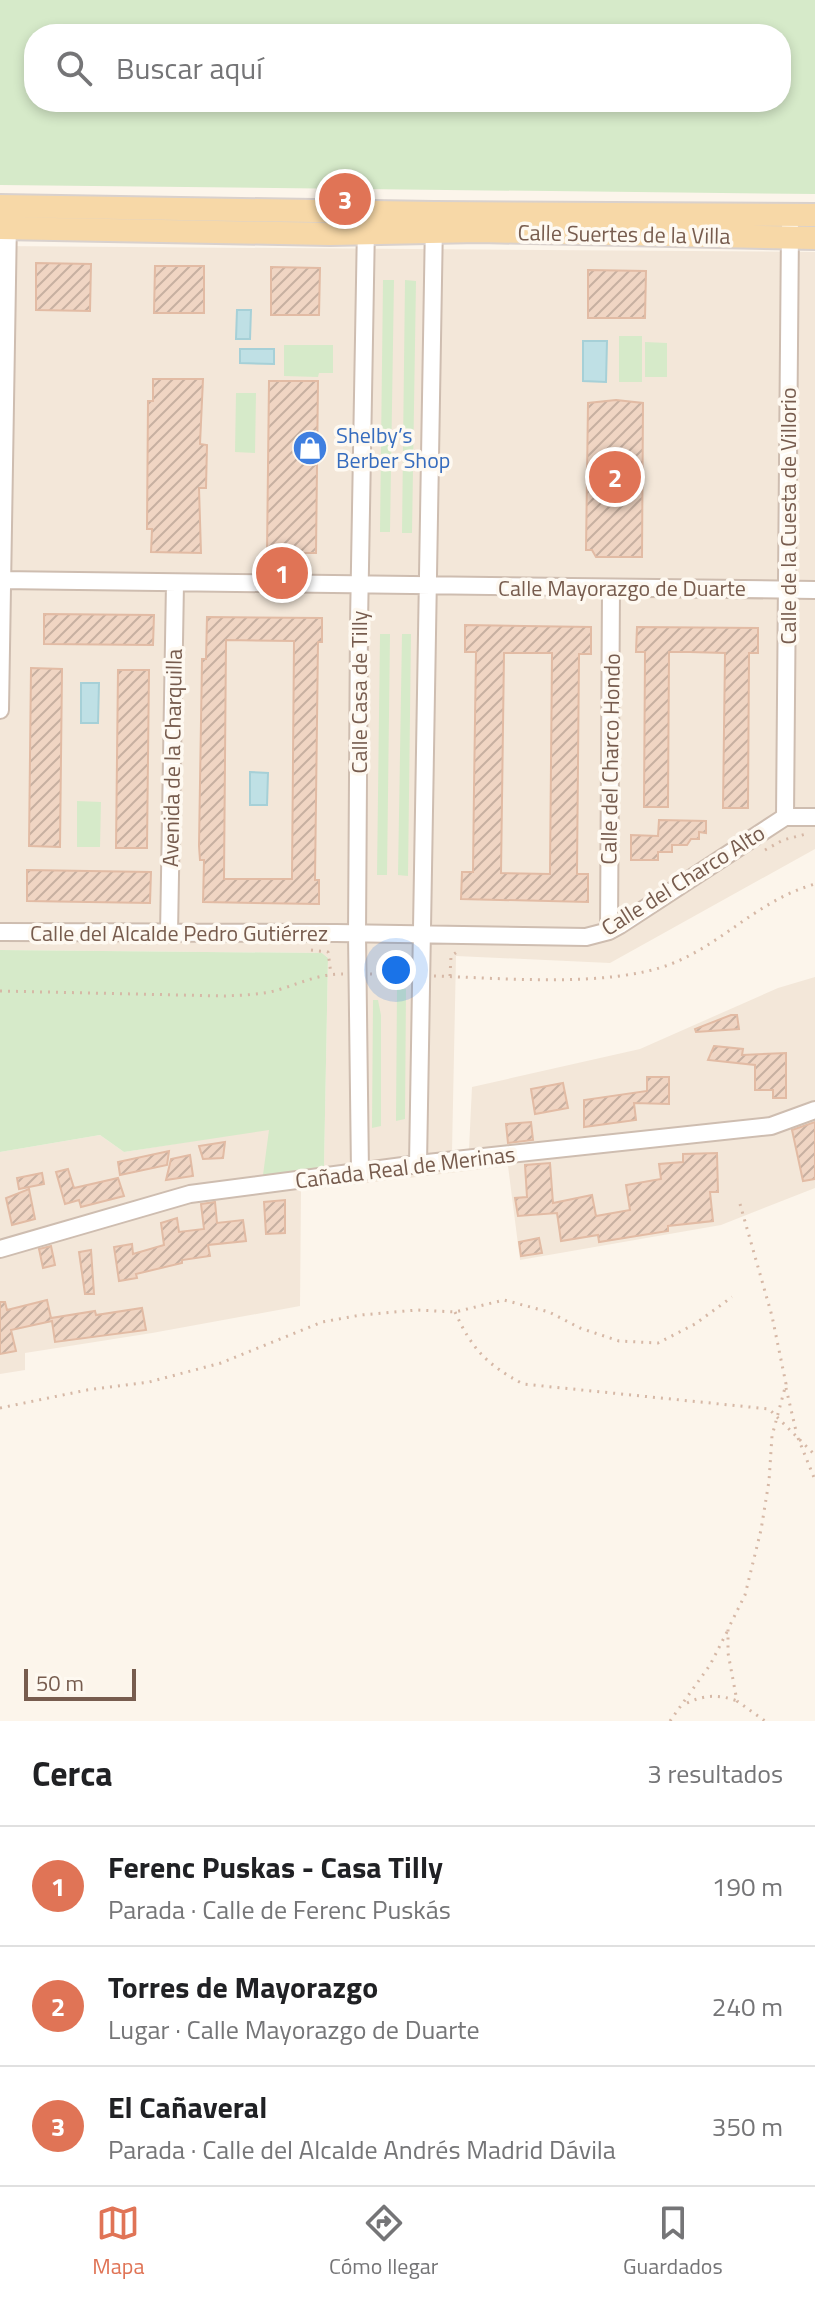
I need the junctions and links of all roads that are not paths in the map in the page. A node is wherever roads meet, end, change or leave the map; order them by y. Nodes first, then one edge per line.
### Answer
1 (815, 215) edge
2 (4, 217) edge
3 (366, 223) junction
4 (434, 224) junction
5 (790, 226) junction
6 (815, 238) edge
7 (1, 580) edge
8 (175, 583) junction
9 (360, 585) junction
10 (429, 586) junction
11 (611, 588) junction
12 (788, 589) junction
13 (815, 590) edge
14 (0, 710) edge
15 (785, 817) junction
16 (815, 817) edge
17 (609, 931) junction
18 (0, 932) edge
19 (169, 934) junction
20 (357, 934) junction
21 (423, 936) junction
22 (815, 1110) edge
23 (418, 1164) junction
24 (360, 1172) junction
25 (0, 1249) edge

1 - 5 main road, Calle Suertes de la Villa
2 - 3 main road, Calle Suertes de la Villa
2 - 7 street
3 - 4 main road, Calle Suertes de la Villa
3 - 9 street, Calle Casa de Tilly
4 - 5 main road, Calle Suertes de la Villa
4 - 10 street
5 - 6 main road, Calle Suertes de la Villa
5 - 12 street, Calle de la Cuesta de Villorio
7 - 8 street, Calle Mayorazgo de Duarte
7 - 14 street
8 - 9 street, Calle Mayorazgo de Duarte
8 - 19 street, Avenida de la Charquilla
9 - 10 street, Calle Mayorazgo de Duarte
9 - 20 street, Calle Casa de Tilly
10 - 11 street, Calle Mayorazgo de Duarte
10 - 21 street
11 - 12 street, Calle Mayorazgo de Duarte
11 - 17 street, Calle del Charco Hondo
12 - 13 street, Calle Mayorazgo de Duarte
12 - 15 street, Calle de la Cuesta de Villorio
15 - 16 street, Calle del Charco Alto
15 - 17 street, Calle del Charco Alto
17 - 21 street, Calle del Charco Alto
18 - 19 street, Calle del Alcalde Pedro Gutiérrez
19 - 20 street, Calle del Alcalde Pedro Gutiérrez
20 - 21 street, Calle del Charco Alto
20 - 24 street, Calle Casa de Tilly
21 - 23 street
22 - 23 street, Cañada Real de Merinas
23 - 24 street, Cañada Real de Merinas
24 - 25 street, Cañada Real de Merinas

